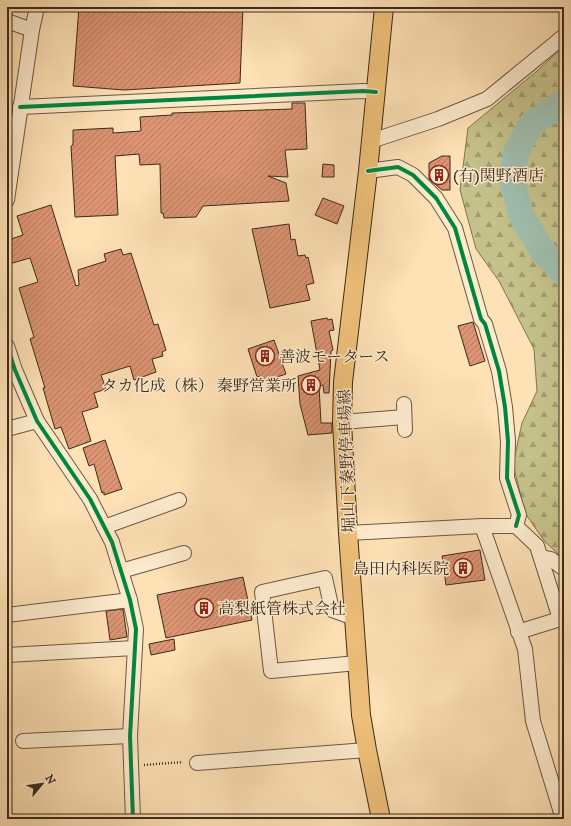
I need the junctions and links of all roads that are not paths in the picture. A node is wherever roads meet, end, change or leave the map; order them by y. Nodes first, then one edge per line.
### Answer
1 (37, 7) edge
2 (384, 7) edge
3 (7, 21) edge
4 (32, 30) junction
5 (564, 36) edge
6 (376, 92) junction
7 (20, 107) junction
8 (371, 141) junction
9 (368, 172) junction
10 (7, 200) edge
11 (7, 346) edge
12 (404, 417) dead end
13 (37, 420) junction
14 (342, 422) junction
15 (7, 429) edge
16 (179, 500) dead end
17 (482, 526) junction
18 (516, 526) junction
19 (104, 527) junction
20 (348, 533) junction
21 (184, 553) dead end
22 (541, 557) junction
23 (564, 569) edge
24 (121, 571) junction
25 (130, 600) junction
26 (7, 615) edge
27 (354, 618) junction
28 (518, 632) junction
29 (135, 648) junction
30 (7, 655) edge
31 (357, 663) junction
32 (130, 736) junction
33 (23, 741) dead end
34 (367, 750) junction
35 (193, 762) road end
36 (133, 819) edge
37 (382, 819) edge
38 (563, 819) edge

1 - 4 street
2 - 6 main road, 堀山下秦野停車場線
3 - 4 street
4 - 7 street
5 - 8 street
6 - 7 street
6 - 8 main road, 堀山下秦野停車場線
7 - 10 street
8 - 9 main road, 堀山下秦野停車場線
9 - 14 main road, 堀山下秦野停車場線
9 - 18 street
11 - 13 street
12 - 14 street
13 - 15 street
13 - 19 street
14 - 20 main road, 堀山下秦野停車場線
16 - 19 street
17 - 18 street
17 - 20 street
17 - 28 street
18 - 22 street
19 - 24 street
20 - 27 main road, 堀山下秦野停車場線
21 - 24 street
22 - 23 street
22 - 28 street
24 - 25 street
25 - 26 street
25 - 29 street
27 - 31 main road, 堀山下秦野停車場線
27 - 31 street
28 - 38 street
29 - 30 street
29 - 32 street
31 - 34 main road, 堀山下秦野停車場線
32 - 33 street
32 - 36 street
34 - 35 street
34 - 37 main road, 堀山下秦野停車場線

